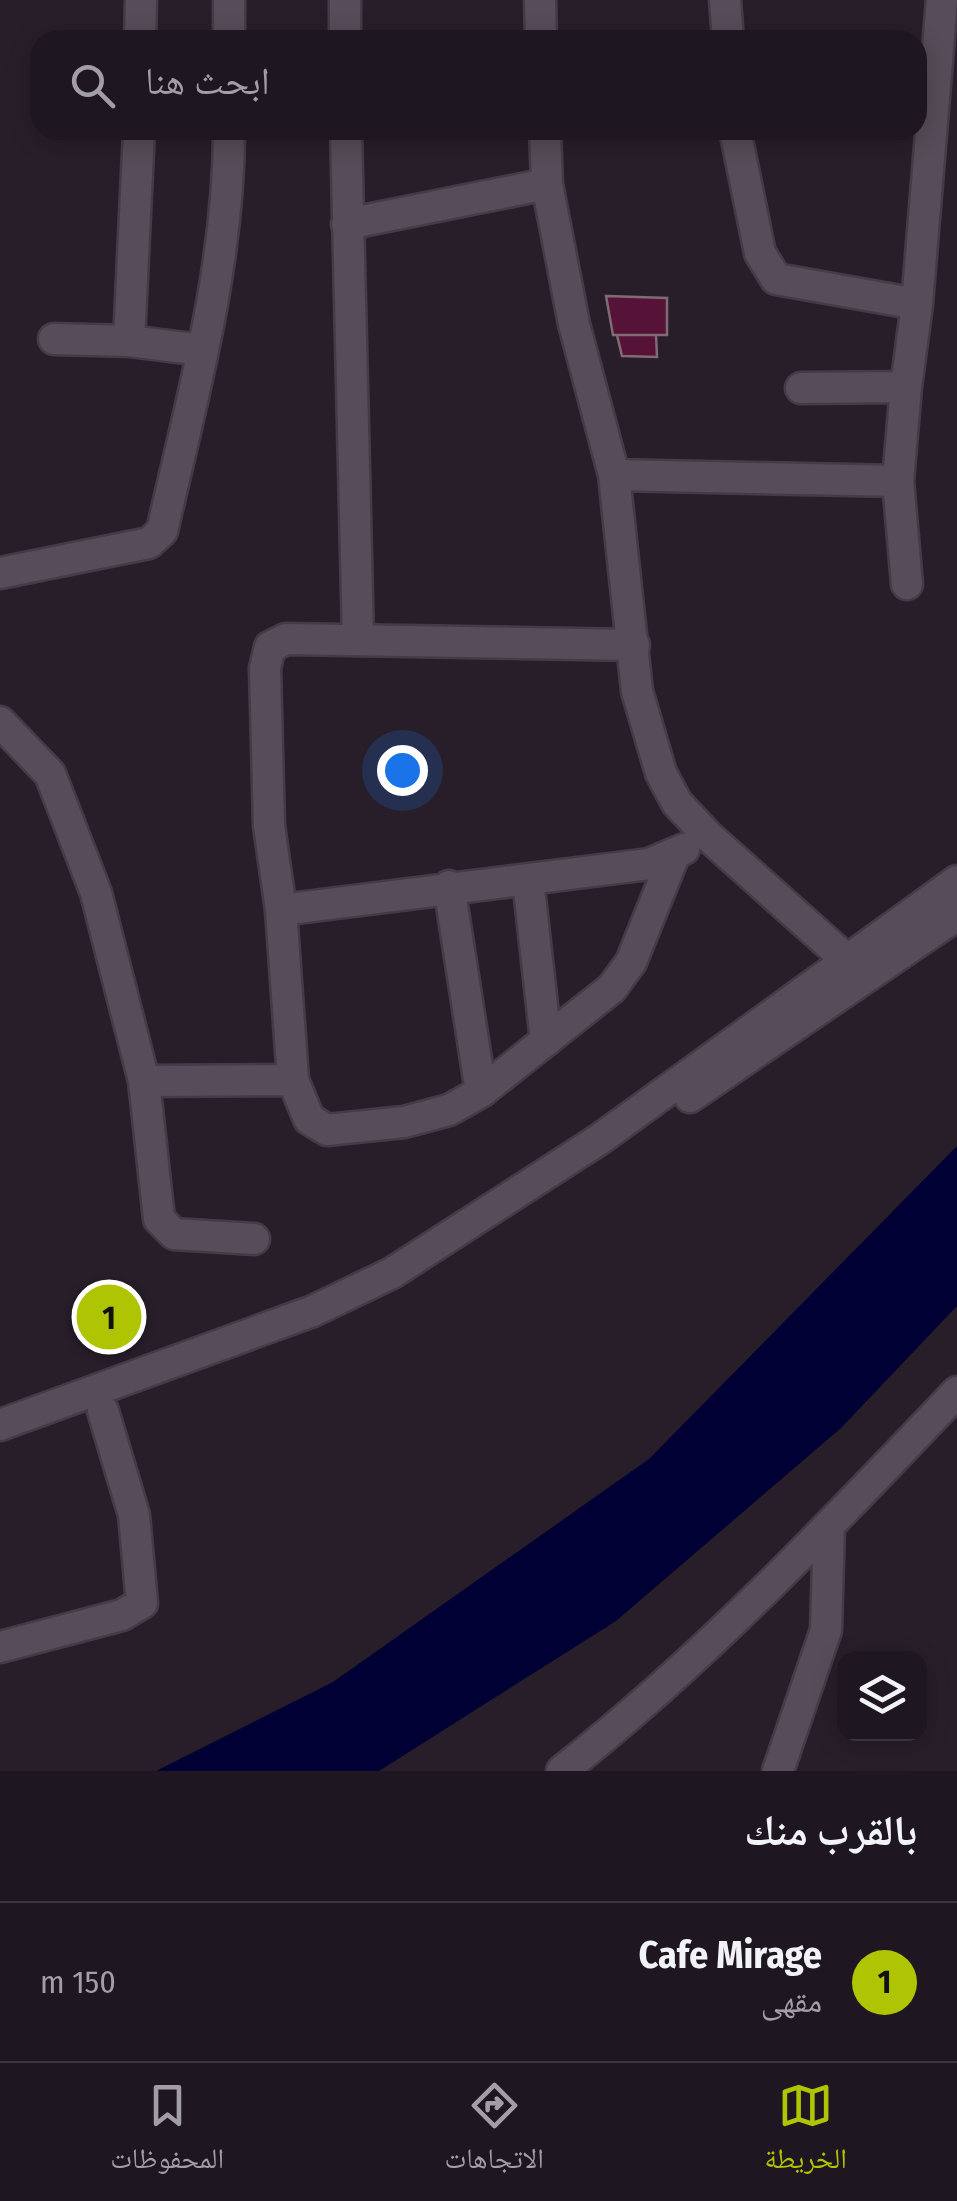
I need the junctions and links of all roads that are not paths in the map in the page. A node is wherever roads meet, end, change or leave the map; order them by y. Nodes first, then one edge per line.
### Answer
1 (141, 0) edge
2 (229, 0) edge
3 (345, 0) edge
4 (540, 0) edge
5 (726, 0) edge
6 (942, 0) edge
7 (140, 30) edge
8 (229, 30) edge
9 (346, 30) edge
10 (541, 30) edge
11 (728, 30) edge
12 (139, 140) edge
13 (229, 140) edge
14 (346, 140) edge
15 (544, 140) edge
16 (737, 140) edge
17 (546, 184) junction
18 (347, 224) junction
19 (918, 304) junction
20 (54, 339) dead end
21 (129, 341) junction
22 (202, 350) junction
23 (801, 388) dead end
24 (906, 388) junction
25 (614, 475) junction
26 (898, 482) junction
27 (0, 573) edge
28 (907, 584) dead end
29 (358, 640) junction
30 (634, 646) junction
31 (0, 722) edge
32 (708, 836) junction
33 (676, 853) junction
34 (528, 880) junction
35 (957, 881) edge
36 (449, 886) junction
37 (281, 910) junction
38 (957, 915) edge
39 (857, 967) junction
40 (546, 1041) junction
41 (292, 1080) junction
42 (144, 1081) junction
43 (481, 1092) junction
44 (254, 1240) dead end
45 (957, 1392) edge
46 (103, 1411) junction
47 (0, 1426) edge
48 (0, 1446) edge
49 (828, 1528) junction
50 (0, 1647) edge
51 (562, 1771) edge
52 (778, 1771) edge

1 - 7 street
2 - 8 street
3 - 9 street
4 - 10 street
5 - 11 street
6 - 19 street
12 - 21 street
13 - 22 street
14 - 18 street
15 - 17 street
16 - 19 street
17 - 18 street
17 - 25 street
18 - 29 street
19 - 24 street
20 - 21 street
21 - 22 street
22 - 27 street
23 - 24 street
24 - 26 street
25 - 26 street
25 - 30 street
26 - 28 street
29 - 30 street
29 - 37 street
30 - 32 street
31 - 42 street
32 - 33 street
32 - 39 street
33 - 34 street
33 - 40 street
34 - 36 street
34 - 40 street
35 - 39 street
36 - 37 street
36 - 43 street
37 - 41 street
38 - 39 street
39 - 46 street
39 - 47 street
40 - 43 street
41 - 42 street
41 - 43 street
42 - 44 street
45 - 49 street
46 - 48 street
46 - 50 street
49 - 51 street
49 - 52 street

